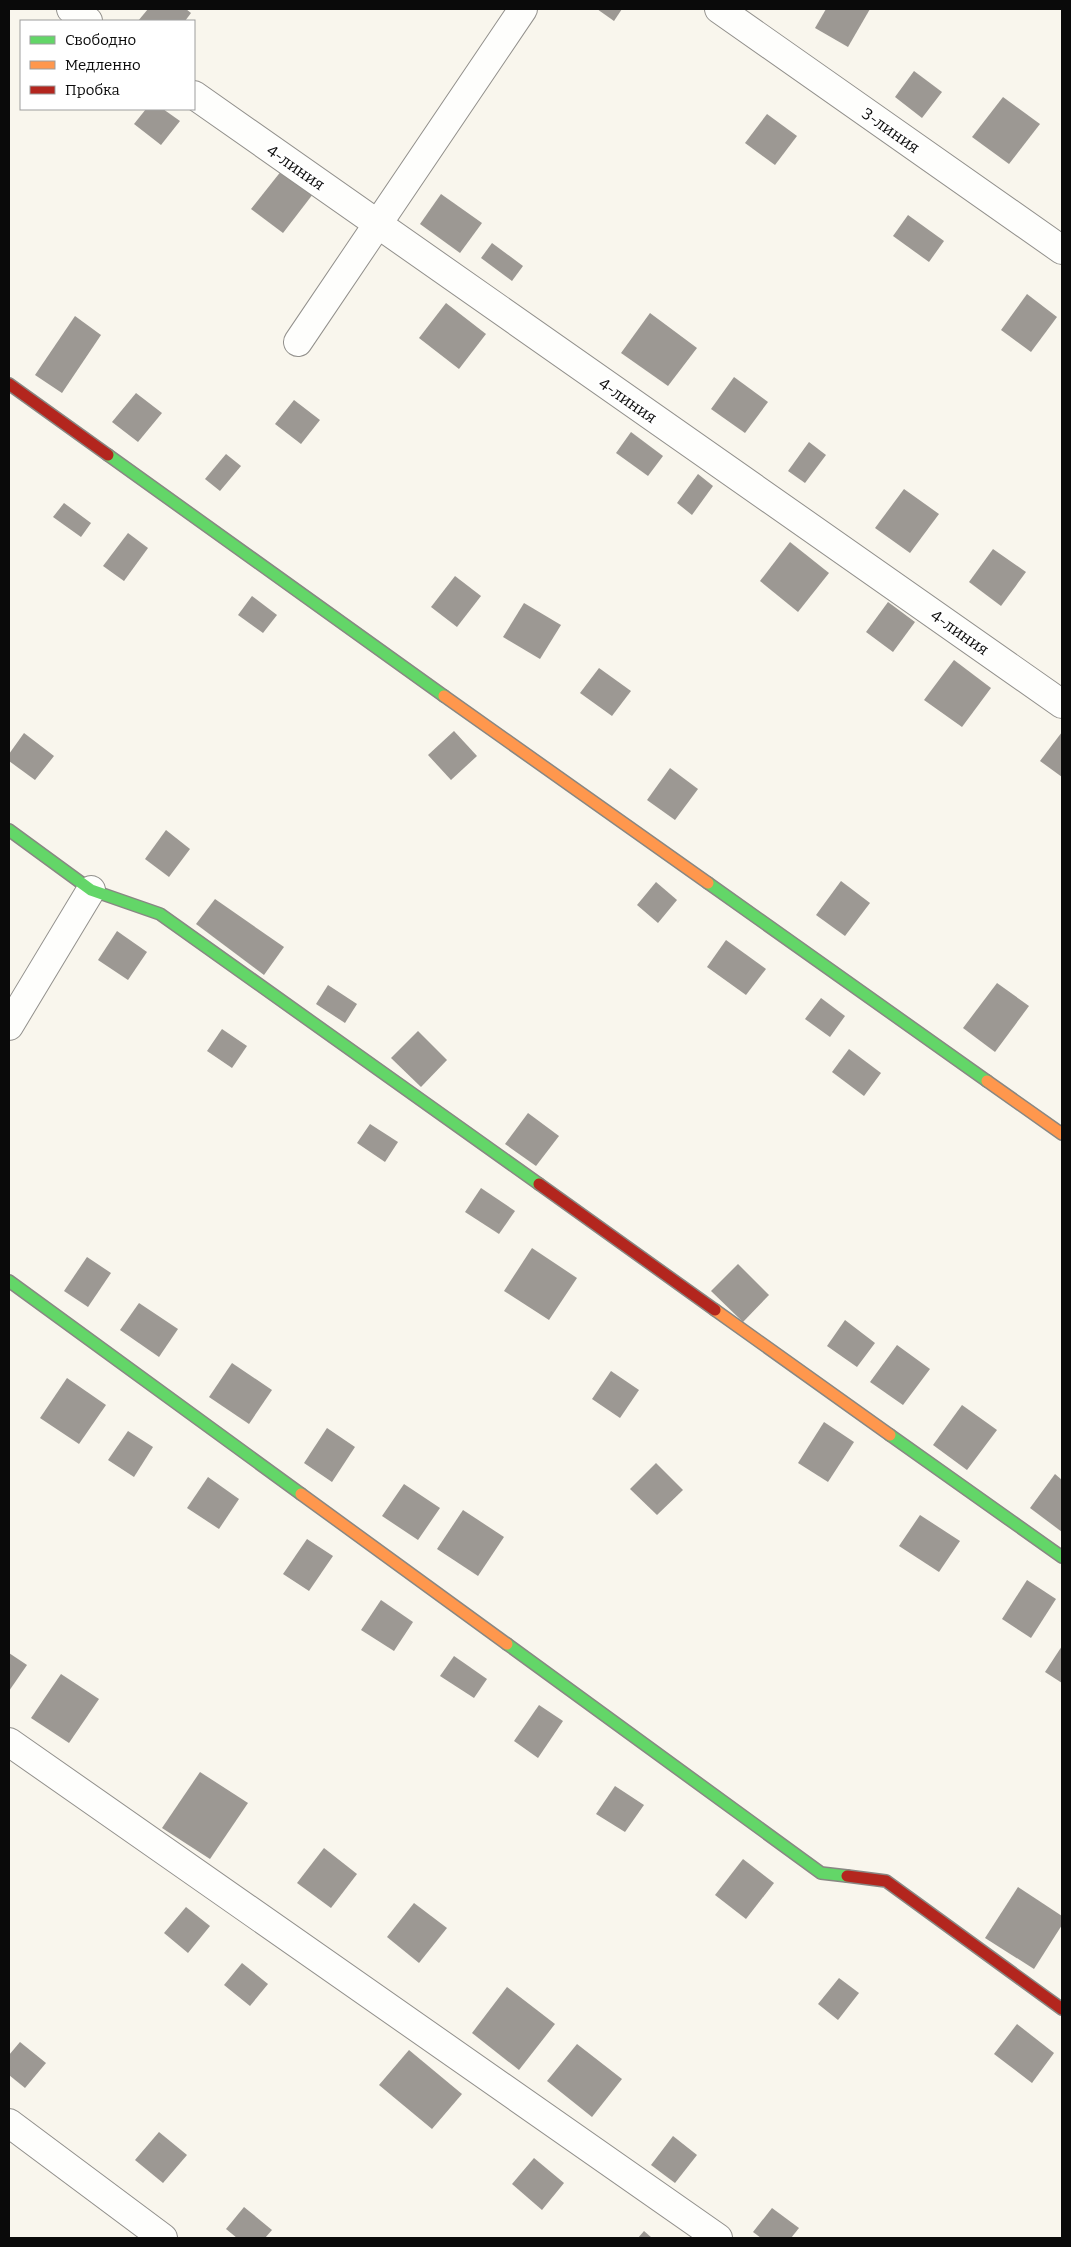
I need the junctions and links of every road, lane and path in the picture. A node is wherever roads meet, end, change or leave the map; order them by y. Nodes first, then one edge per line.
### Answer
1 (71, 9) edge
2 (523, 9) edge
3 (719, 9) edge
4 (87, 20) edge
5 (195, 96) edge
6 (378, 224) junction
7 (1062, 250) edge
8 (298, 342) dead end
9 (9, 384) edge
10 (1062, 704) edge
11 (9, 830) edge
12 (91, 890) junction
13 (9, 1026) edge
14 (1062, 1134) edge
15 (9, 1281) edge
16 (1062, 1557) edge
17 (9, 1742) edge
18 (1062, 2009) edge
19 (9, 2123) edge
20 (163, 2238) edge
21 (718, 2238) edge

1 - 4 street
2 - 6 street
3 - 7 street, 3-линия
5 - 6 street, 4-линия
6 - 8 street
6 - 10 street, 4-линия
9 - 14 street
11 - 12 street
12 - 13 street
12 - 16 street
15 - 18 street
17 - 21 street
19 - 20 street

